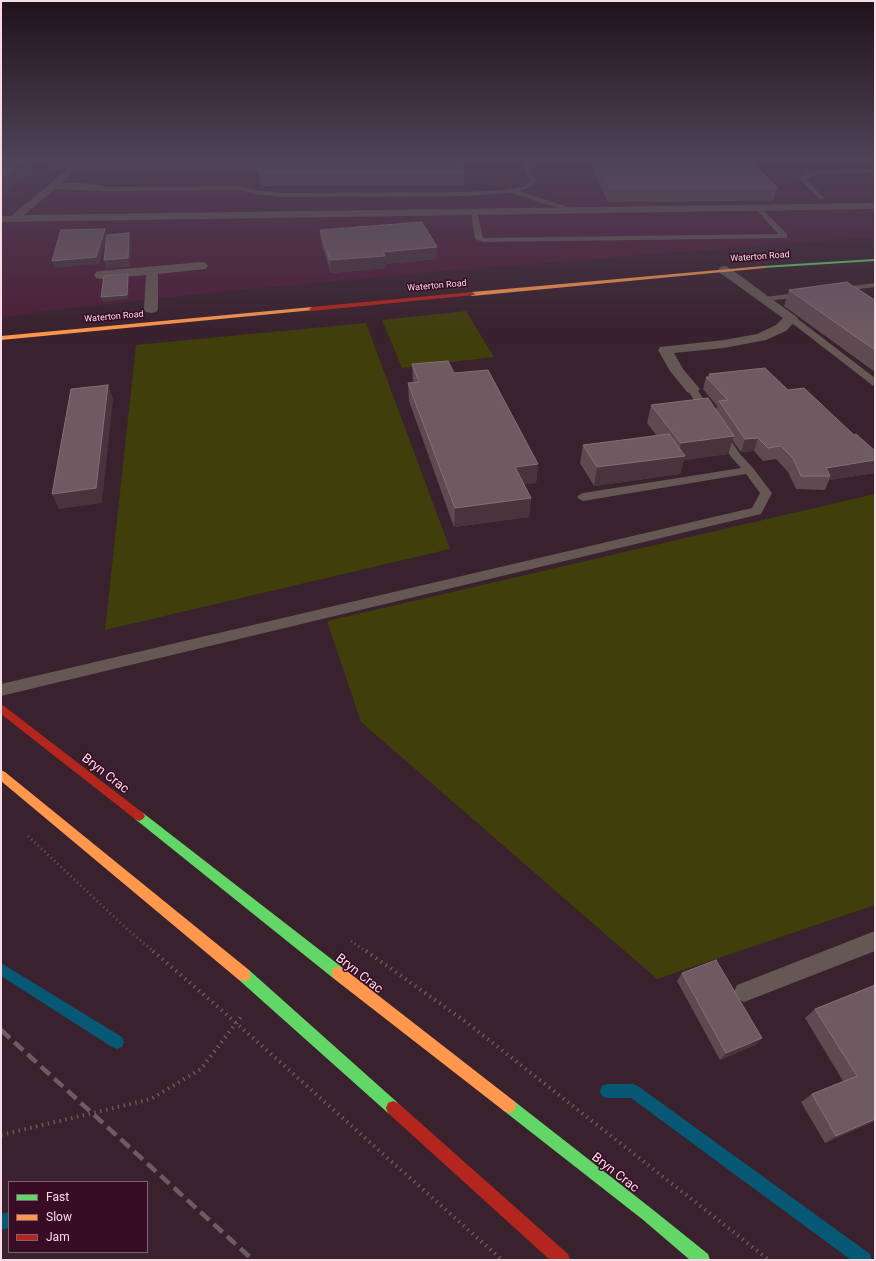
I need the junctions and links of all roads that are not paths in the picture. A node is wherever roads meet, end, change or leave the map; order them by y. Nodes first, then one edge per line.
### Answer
1 (1, 219) edge
2 (13, 219) joint
3 (23, 219) edge
4 (475, 219) edge
5 (768, 219) edge
6 (875, 260) edge
7 (202, 266) dead end
8 (724, 270) junction
9 (152, 271) junction
10 (100, 275) dead end
11 (875, 285) edge
12 (829, 291) edge
13 (815, 292) edge
14 (765, 299) junction
15 (152, 309) dead end
16 (791, 318) junction
17 (1, 338) edge
18 (875, 383) edge
19 (692, 390) joint
20 (750, 470) junction
21 (583, 497) dead end
22 (1, 690) edge
23 (1, 709) edge
24 (1, 775) edge
25 (875, 941) edge
26 (744, 992) dead end
27 (562, 1260) edge
28 (702, 1260) edge

1 - 2 street
2 - 3 street
4 - 5 lane
6 - 8 main road, Waterton Road
7 - 9 street
8 - 14 street
8 - 17 main road, Waterton Road
9 - 10 street
9 - 15 street
11 - 12 lane
13 - 14 lane
14 - 16 street
16 - 18 lane
16 - 19 street
19 - 20 lane
20 - 21 lane
20 - 22 lane
23 - 28 main road, Bryn Crac
24 - 27 main road
25 - 26 lane

